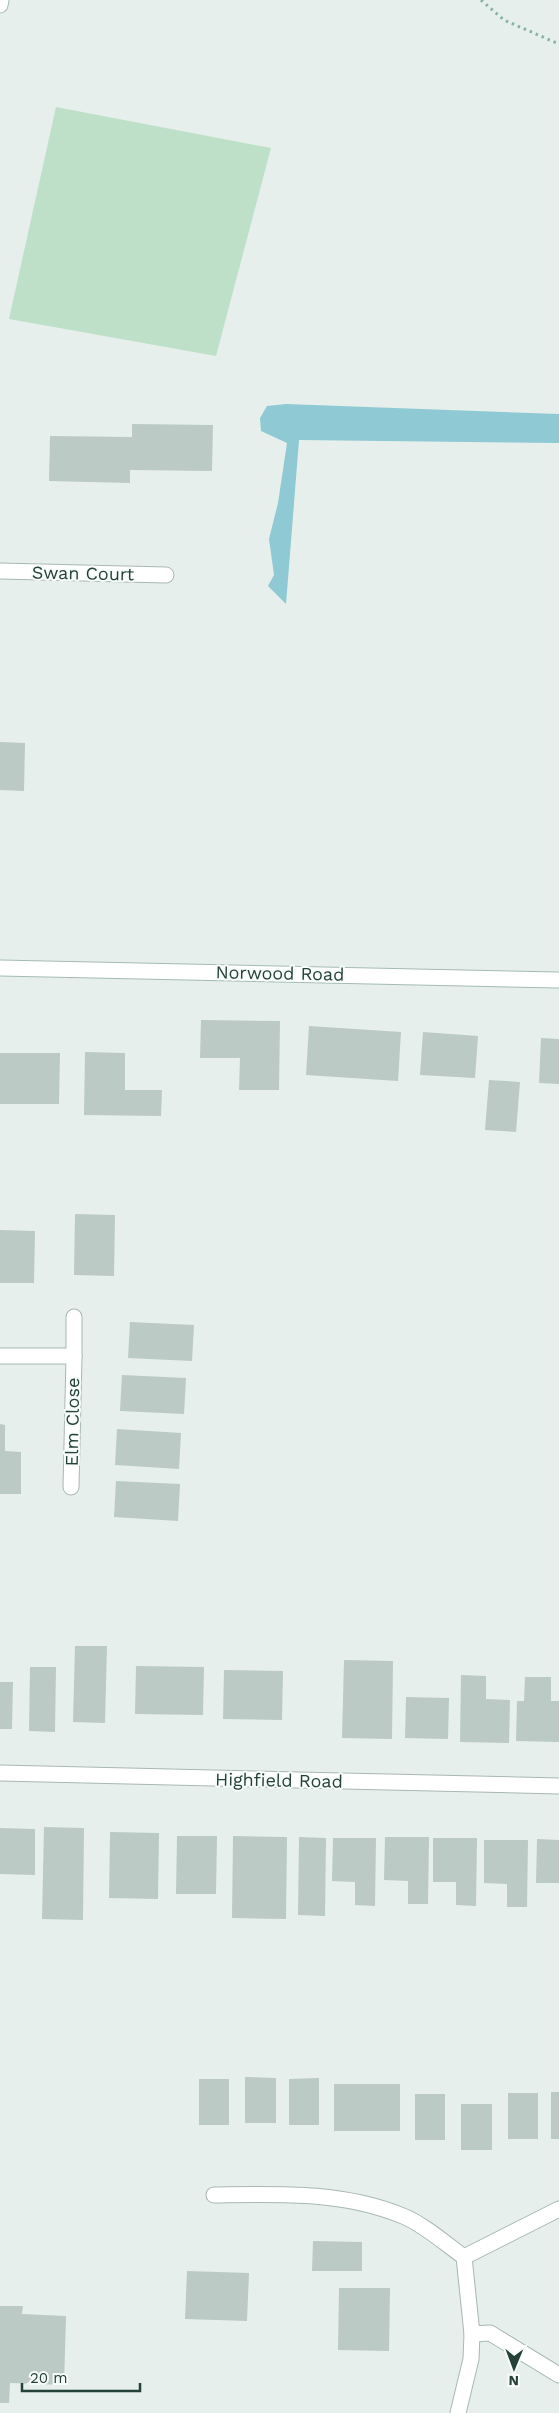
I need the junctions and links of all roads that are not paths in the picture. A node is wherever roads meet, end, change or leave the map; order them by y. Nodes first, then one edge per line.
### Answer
1 (1, 0) edge
2 (0, 5) edge
3 (0, 571) edge
4 (166, 575) dead end
5 (0, 968) edge
6 (559, 980) edge
7 (74, 1317) dead end
8 (0, 1356) edge
9 (74, 1356) junction
10 (71, 1487) dead end
11 (0, 1773) edge
12 (559, 1786) edge
13 (214, 2195) dead end
14 (559, 2209) edge
15 (464, 2257) junction
16 (472, 2334) junction
17 (559, 2375) edge
18 (458, 2413) edge

1 - 2 street
3 - 4 street, Swan Court
5 - 6 street, Norwood Road
7 - 9 street, Elm Close
8 - 9 street, Elm Close
9 - 10 street, Elm Close
11 - 12 street, Highfield Road
13 - 15 street
14 - 15 street
15 - 16 street
16 - 17 street
16 - 18 street

